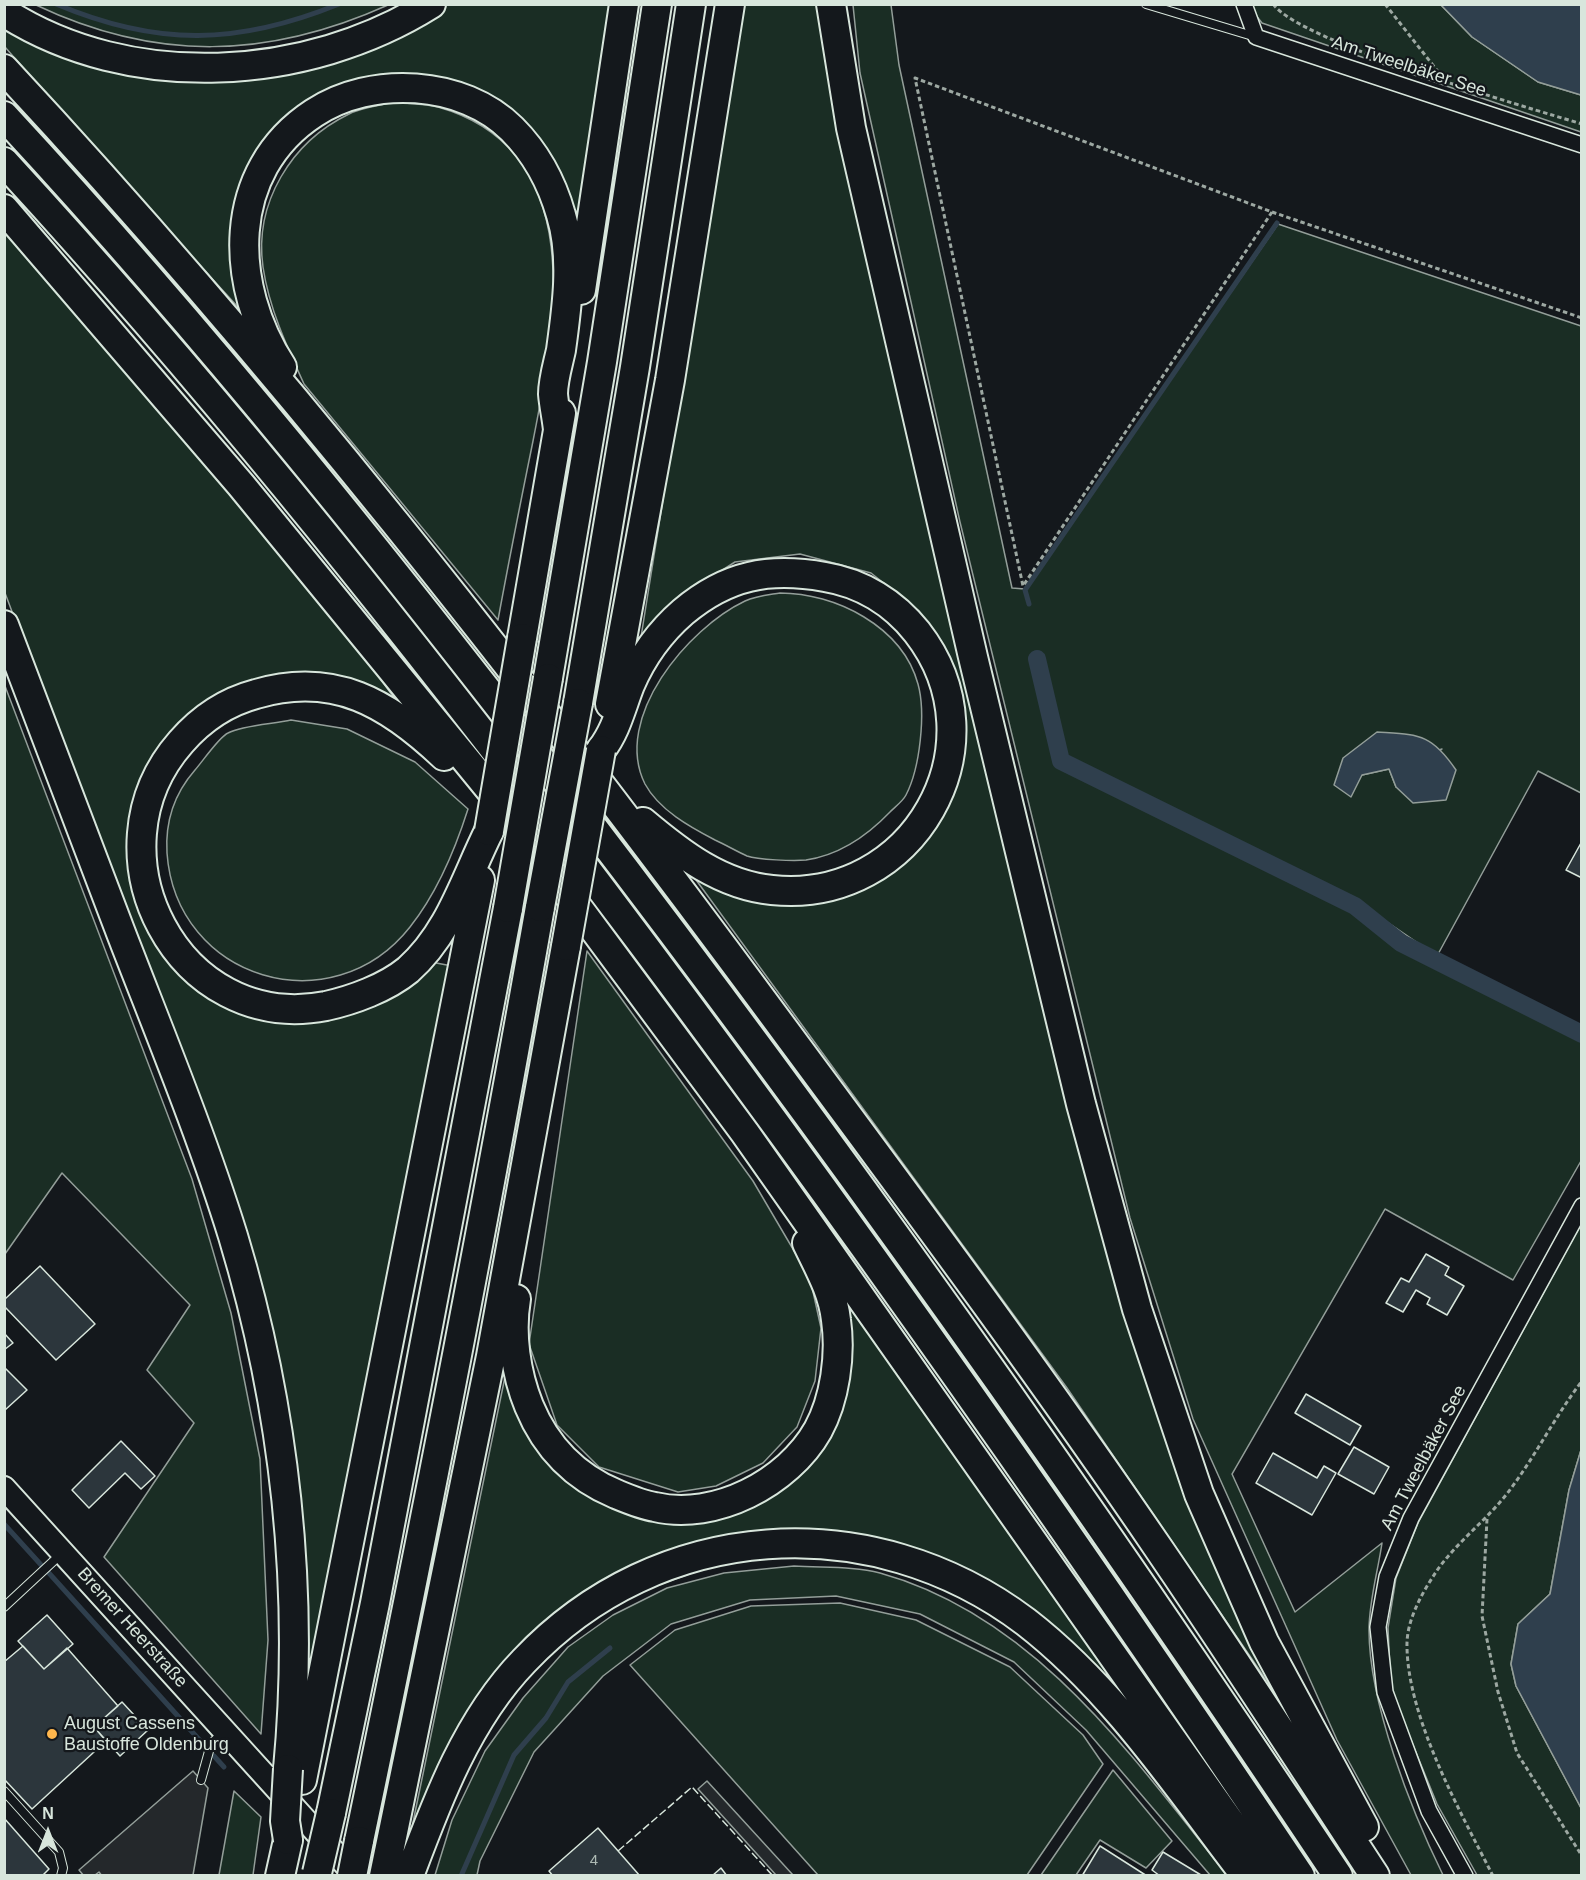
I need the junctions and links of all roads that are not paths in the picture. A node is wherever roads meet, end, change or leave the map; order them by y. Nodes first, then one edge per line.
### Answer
1 (431, 4) edge
2 (624, 4) edge
3 (657, 4) edge
4 (691, 4) edge
5 (730, 4) edge
6 (831, 4) edge
7 (1146, 4) edge
8 (1244, 4) edge
9 (4, 12) edge
10 (1256, 37) junction
11 (4, 69) edge
12 (4, 116) edge
13 (1581, 145) edge
14 (4, 162) edge
15 (4, 208) edge
16 (307, 417) junction
17 (558, 430) junction
18 (4, 625) edge
19 (601, 750) junction
20 (493, 793) junction
21 (608, 795) junction
22 (489, 831) junction
23 (746, 1134) junction
24 (527, 1169) junction
25 (1581, 1206) edge
26 (4, 1488) edge
27 (63, 1552) junction
28 (4, 1607) edge
29 (224, 1731) junction
30 (295, 1776) junction
31 (201, 1780) dead end
32 (4, 1791) edge
33 (393, 1872) edge
34 (317, 1874) edge
35 (61, 1875) edge
36 (280, 1875) edge
37 (354, 1875) edge
38 (1246, 1875) edge
39 (1268, 1875) edge
40 (1300, 1875) edge
41 (1338, 1875) edge
42 (1375, 1875) edge
43 (1392, 1875) edge
44 (1465, 1875) edge

1 - 9 highway
2 - 17 highway
3 - 34 highway, bridge
4 - 37 highway, bridge
5 - 19 highway
6 - 43 highway
7 - 10 lane
8 - 10 street
10 - 13 street, Am Tweelbäker See
11 - 16 highway
12 - 41 highway
14 - 40 highway
15 - 20 highway
16 - 17 highway
16 - 21 highway
17 - 22 highway, bridge
18 - 30 highway
19 - 21 highway
19 - 24 highway, bridge
20 - 22 highway
20 - 23 highway
21 - 42 highway
22 - 30 highway
23 - 24 highway
23 - 39 highway
24 - 33 highway
25 - 44 street, Am Tweelbäker See
26 - 27 main road, Bremer Heerstraße
27 - 28 lane
27 - 29 main road, Bremer Heerstraße
29 - 31 lane
29 - 37 main road, Bremer Heerstraße
30 - 36 highway, bridge
32 - 35 lane
33 - 38 highway

